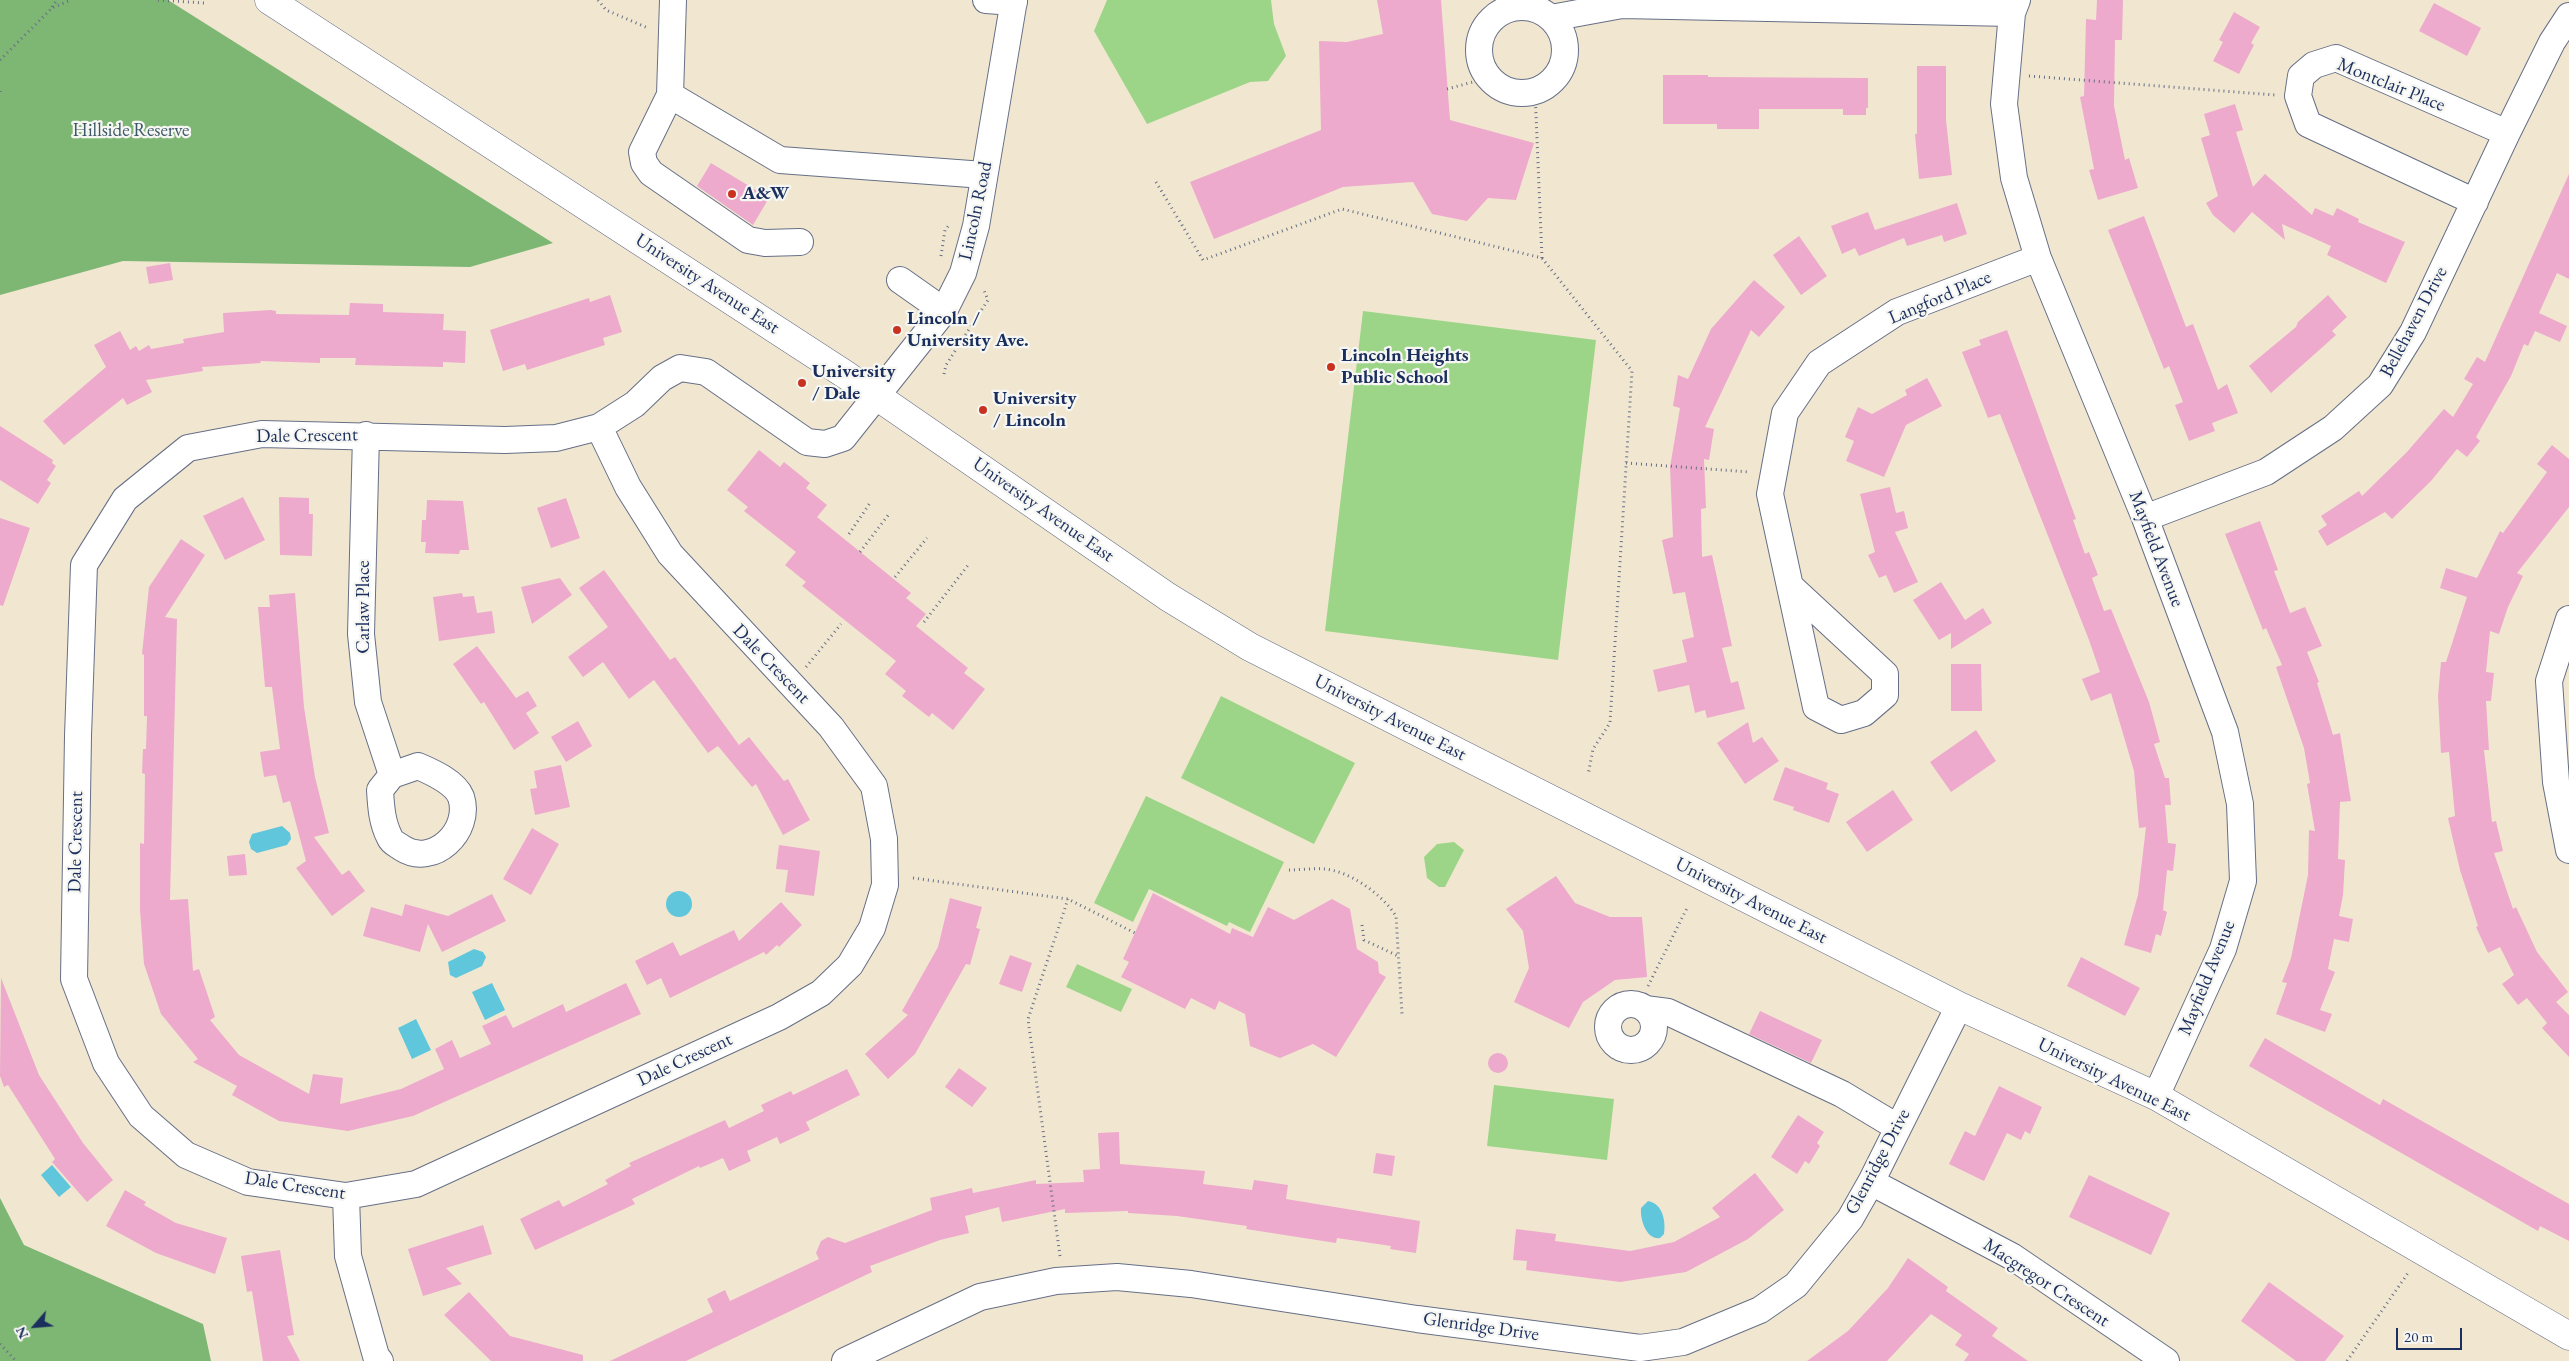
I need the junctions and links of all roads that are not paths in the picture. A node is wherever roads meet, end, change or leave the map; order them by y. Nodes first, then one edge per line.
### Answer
1 (269, 0) edge
2 (673, 0) edge
3 (986, 0) edge
4 (1014, 1) edge
5 (1520, 3) edge
6 (2015, 7) edge
7 (2569, 16) edge
8 (1551, 18) junction
9 (670, 95) junction
10 (2506, 133) junction
11 (984, 175) junction
12 (2475, 202) junction
13 (800, 242) dead end
14 (2038, 258) junction
15 (900, 280) dead end
16 (944, 311) junction
17 (876, 396) junction
18 (599, 427) junction
19 (366, 435) junction
20 (2145, 518) junction
21 (1790, 586) junction
22 (2569, 619) edge
23 (392, 775) dead end
24 (2569, 850) edge
25 (1959, 1006) junction
26 (1642, 1007) road end
27 (2156, 1096) junction
28 (1897, 1127) junction
29 (1871, 1182) junction
30 (346, 1196) junction
31 (2569, 1336) edge
32 (1640, 1355) edge
33 (2155, 1358) edge
34 (380, 1361) edge
35 (845, 1361) edge

1 - 17 main road, University Avenue East
2 - 9 street
3 - 4 street
4 - 11 street, Lincoln Road
5 - 8 street
5 - 8 street
6 - 8 street
6 - 14 street, Mayfield Avenue
7 - 10 street, Bellehaven Drive
9 - 11 street
9 - 13 street
10 - 12 street, Bellehaven Drive
10 - 12 street, Montclair Place
11 - 16 street, Lincoln Road
12 - 20 street, Bellehaven Drive
14 - 20 street, Mayfield Avenue
14 - 21 street, Langford Place
15 - 16 street
16 - 17 street, Lincoln Road
17 - 18 street, Dale Crescent
17 - 25 main road, University Avenue East
18 - 19 street, Dale Crescent
18 - 30 street, Dale Crescent
19 - 23 street, Carlaw Place
19 - 30 street, Dale Crescent
20 - 27 street, Mayfield Avenue
21 - 21 street, Langford Place
22 - 24 street
25 - 27 main road, University Avenue East
25 - 28 street, Glenridge Drive
26 - 28 street
27 - 31 main road, University Avenue East
28 - 29 street, Glenridge Drive
29 - 32 street, Glenridge Drive
29 - 33 street, Macgregor Crescent
30 - 34 street
32 - 35 street, Glenridge Drive

